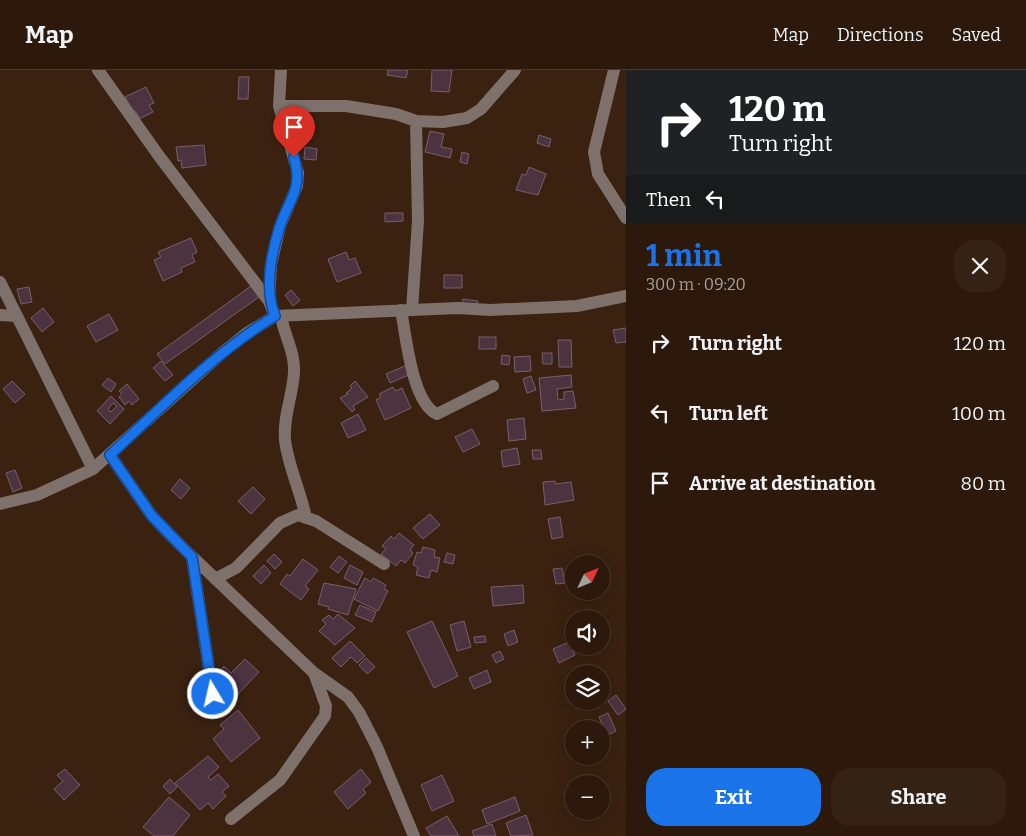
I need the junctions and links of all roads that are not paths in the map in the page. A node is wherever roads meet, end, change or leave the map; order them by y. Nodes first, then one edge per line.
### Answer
1 (98, 70) edge
2 (281, 70) edge
3 (515, 70) edge
4 (614, 70) edge
5 (278, 106) junction
6 (416, 121) junction
7 (626, 218) edge
8 (0, 282) edge
9 (626, 296) edge
10 (269, 301) junction
11 (407, 310) junction
12 (0, 315) edge
13 (16, 316) junction
14 (278, 316) junction
15 (493, 386) dead end
16 (110, 455) junction
17 (93, 469) junction
18 (0, 504) edge
19 (306, 518) junction
20 (192, 557) junction
21 (384, 564) dead end
22 (215, 578) junction
23 (314, 673) junction
24 (213, 694) dead end
25 (231, 819) dead end
26 (414, 836) edge

1 - 10 street
2 - 5 street
3 - 6 street
4 - 7 street
5 - 6 street
5 - 10 street
6 - 11 street
8 - 13 street
9 - 11 street
10 - 14 street
11 - 14 street
11 - 15 street
12 - 13 street
13 - 17 street
14 - 16 street
14 - 19 street
16 - 17 street
16 - 20 street
17 - 18 street
19 - 21 street
19 - 22 street
20 - 22 street
20 - 24 street
22 - 23 street
23 - 25 street
23 - 26 street

